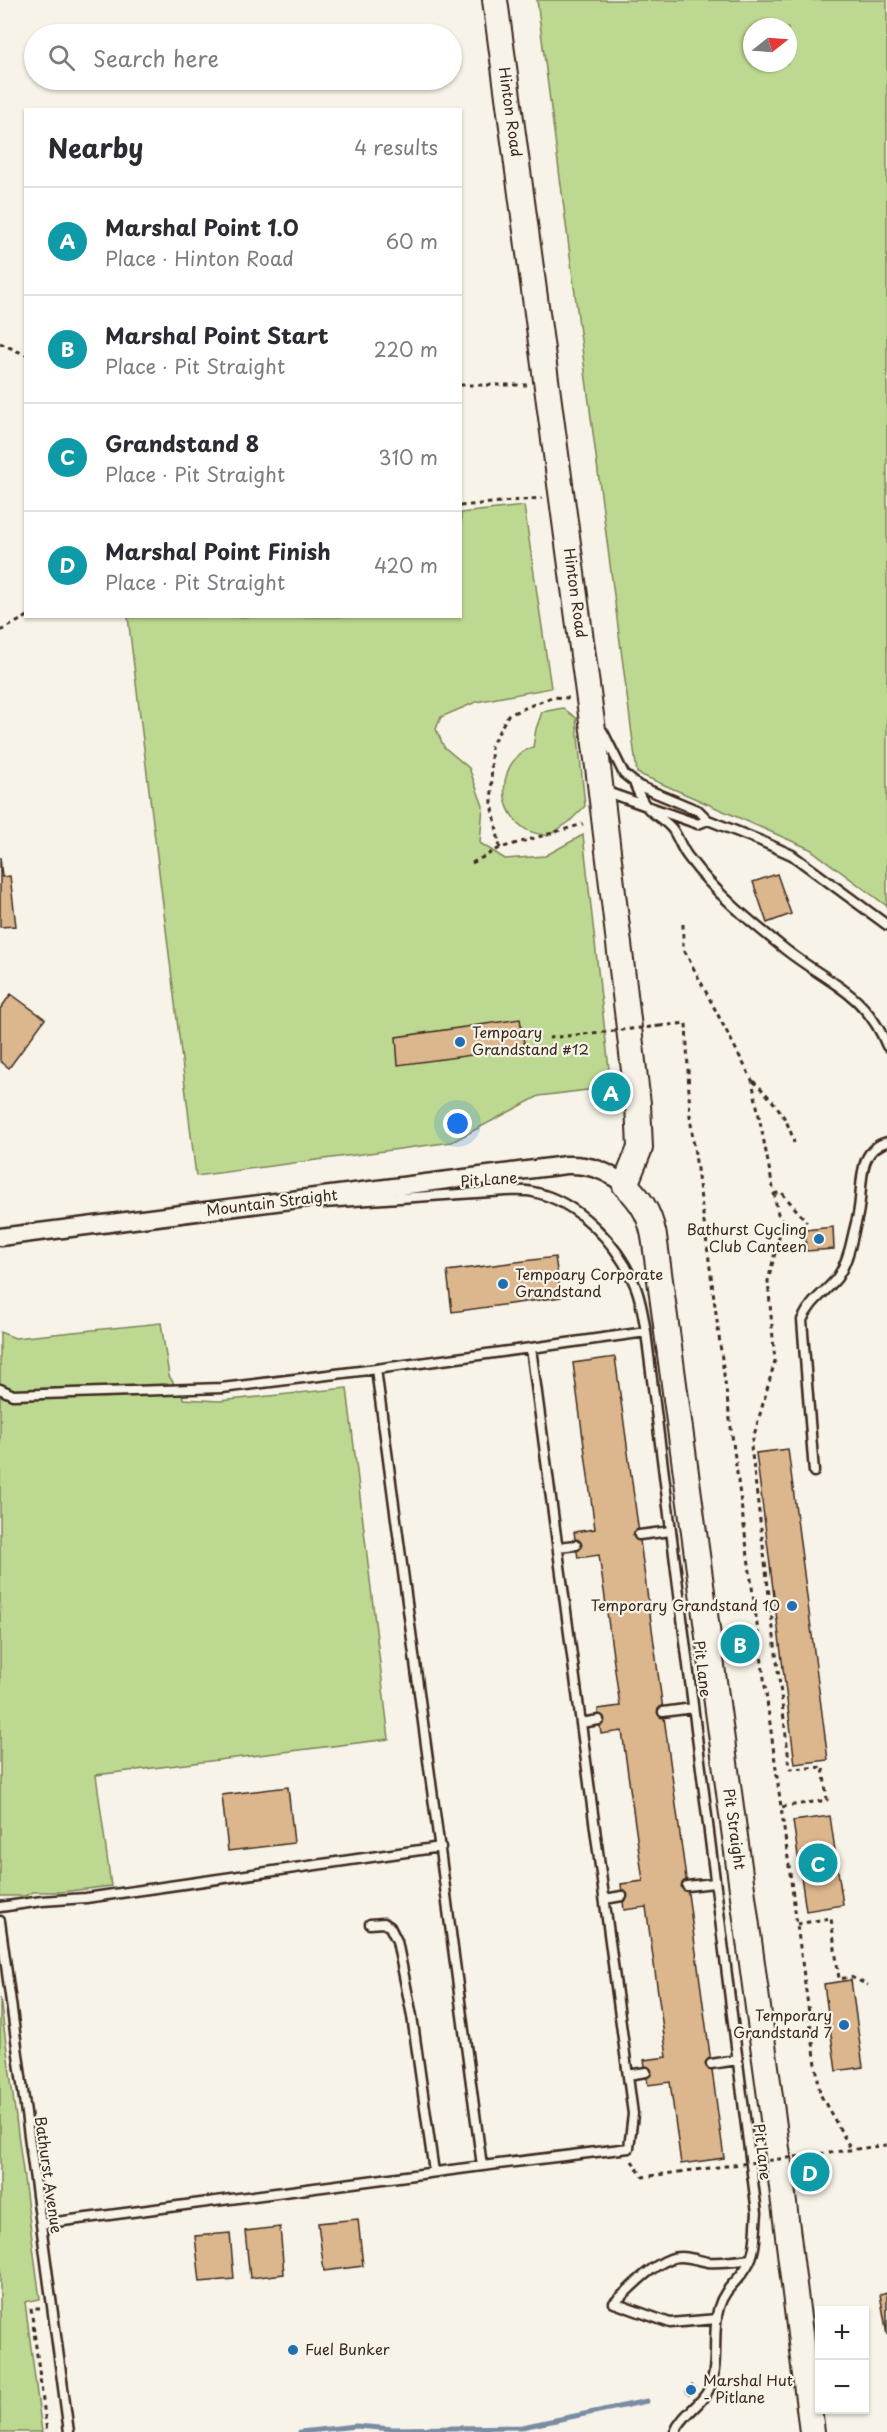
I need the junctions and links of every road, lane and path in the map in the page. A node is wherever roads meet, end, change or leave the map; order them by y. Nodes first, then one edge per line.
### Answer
1 (495, 0) edge
2 (0, 343) edge
3 (24, 354) edge
4 (462, 385) edge
5 (547, 385) junction
6 (562, 497) junction
7 (462, 506) edge
8 (24, 618) edge
9 (0, 631) edge
10 (589, 698) junction
11 (635, 784) junction
12 (601, 790) junction
13 (645, 805) junction
14 (604, 815) junction
15 (708, 820) junction
16 (500, 848) junction
17 (472, 863) dead end
18 (683, 924) dead end
19 (887, 926) edge
20 (549, 1038) dead end
21 (887, 1046) edge
22 (752, 1080) junction
23 (887, 1142) edge
24 (794, 1143) dead end
25 (625, 1185) junction
26 (774, 1194) junction
27 (240, 1208) junction
28 (807, 1222) dead end
29 (0, 1237) edge
30 (646, 1332) junction
31 (531, 1348) junction
32 (376, 1369) junction
33 (0, 1389) edge
34 (814, 1472) dead end
35 (671, 1531) junction
36 (639, 1535) dead end
37 (576, 1545) dead end
38 (558, 1547) junction
39 (693, 1708) junction
40 (663, 1712) dead end
41 (599, 1720) dead end
42 (581, 1723) junction
43 (781, 1808) junction
44 (441, 1847) junction
45 (714, 1882) junction
46 (687, 1886) dead end
47 (622, 1896) dead end
48 (605, 1899) junction
49 (0, 1907) edge
50 (0, 1921) edge
51 (370, 1924) dead end
52 (797, 1924) junction
53 (868, 1985) dead end
54 (737, 2060) junction
55 (711, 2064) dead end
56 (646, 2072) dead end
57 (628, 2075) junction
58 (887, 2145) edge
59 (629, 2148) junction
60 (851, 2149) junction
61 (482, 2166) junction
62 (434, 2172) junction
63 (41, 2224) junction
64 (750, 2259) junction
65 (51, 2307) junction
66 (717, 2319) junction
67 (812, 2424) edge
68 (47, 2432) edge
69 (69, 2432) edge
70 (675, 2432) edge

1 - 5 street, Hinton Road
2 - 3 path
4 - 5 path
5 - 6 street, Hinton Road
6 - 7 path
6 - 10 street, Hinton Road
8 - 9 path
10 - 11 lane
10 - 12 street, Hinton Road
10 - 16 path
11 - 13 lane
11 - 15 lane
12 - 13 lane
12 - 14 street, Hinton Road
13 - 15 lane
13 - 21 lane
14 - 16 path
14 - 25 street, Hinton Road
15 - 19 lane
16 - 17 path
18 - 22 path
20 - 43 path, bridge
22 - 24 path
22 - 26 path
23 - 34 lane
25 - 27 street, Mountain Straight
25 - 67 street, Pit Straight
26 - 28 path
26 - 43 path
27 - 29 street, Mountain Straight
27 - 30 lane, Pit Lane
30 - 31 lane
30 - 35 lane, Pit Lane
31 - 32 lane
31 - 38 lane
32 - 33 lane
32 - 44 lane
35 - 36 lane
35 - 39 lane, Pit Lane
37 - 38 lane
38 - 42 lane
39 - 40 lane
39 - 45 lane, Pit Lane
41 - 42 lane
42 - 48 lane
43 - 52 path
44 - 49 lane
44 - 61 lane
45 - 46 lane
45 - 54 lane, Pit Lane
47 - 48 lane
48 - 57 lane
50 - 63 lane, Bathurst Avenue
51 - 62 lane
52 - 53 path
52 - 60 path
54 - 55 lane
54 - 64 lane, Pit Lane
56 - 57 lane
57 - 59 lane
58 - 60 path
59 - 60 path, bridge
59 - 61 lane
61 - 62 lane
62 - 63 lane
63 - 65 lane, Bathurst Avenue
64 - 66 lane, Pit Lane
64 - 66 lane
65 - 68 path
65 - 69 lane, Bathurst Avenue
66 - 70 lane, Pit Lane

